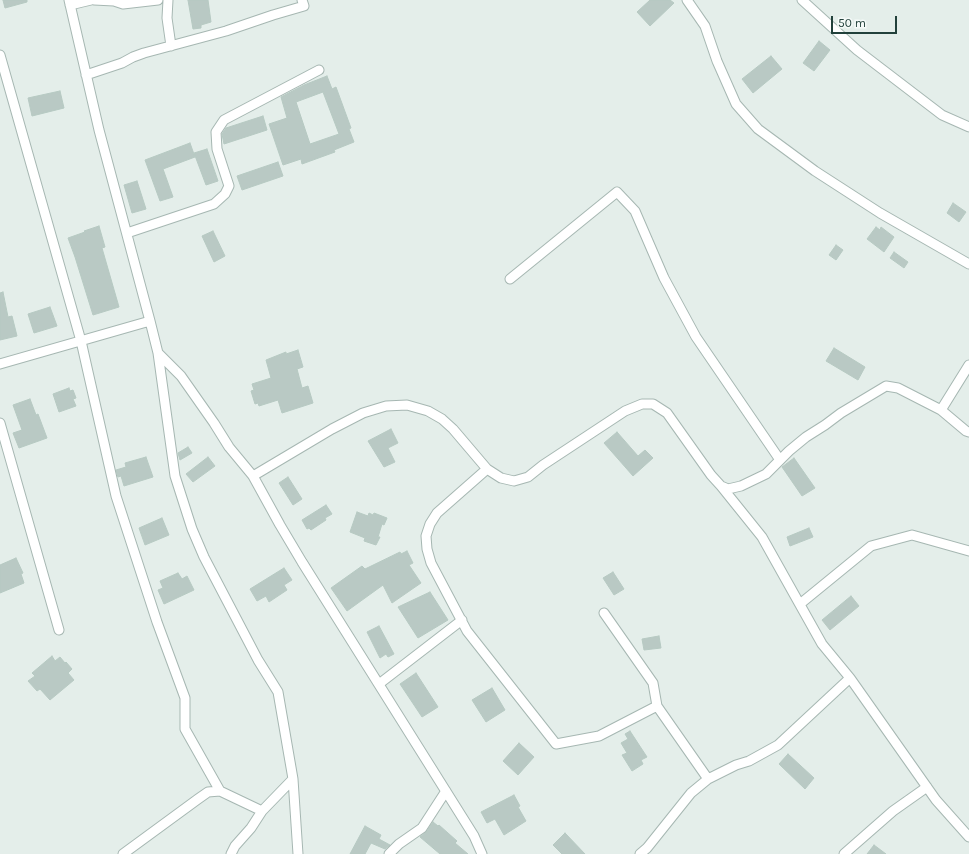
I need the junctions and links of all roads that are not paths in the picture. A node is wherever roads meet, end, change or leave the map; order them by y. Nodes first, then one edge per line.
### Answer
1 (91, 0) edge
2 (94, 0) edge
3 (158, 0) edge
4 (168, 0) edge
5 (302, 0) edge
6 (802, 0) edge
7 (69, 2) edge
8 (691, 2) edge
9 (171, 46) junction
10 (0, 55) edge
11 (319, 70) dead end
12 (86, 75) junction
13 (969, 127) edge
14 (127, 233) junction
15 (969, 264) edge
16 (510, 279) dead end
17 (150, 321) junction
18 (81, 341) junction
19 (158, 353) junction
20 (0, 364) edge
21 (969, 365) edge
22 (941, 410) junction
23 (0, 423) edge
24 (969, 432) edge
25 (780, 460) junction
26 (488, 469) junction
27 (253, 476) junction
28 (721, 486) junction
29 (969, 550) edge
30 (800, 604) junction
31 (604, 613) dead end
32 (462, 620) junction
33 (59, 630) dead end
34 (850, 678) junction
35 (379, 684) junction
36 (657, 706) junction
37 (293, 779) junction
38 (708, 779) junction
39 (927, 787) junction
40 (220, 791) junction
41 (446, 791) junction
42 (262, 811) junction
43 (969, 838) edge
44 (123, 854) edge
45 (231, 854) edge
46 (298, 854) edge
47 (389, 854) edge
48 (482, 854) edge
49 (640, 854) edge
50 (844, 854) edge

1 - 7 street
2 - 3 street
4 - 9 street
5 - 9 street
6 - 13 street
7 - 12 street
8 - 15 street
9 - 12 street
10 - 18 street
11 - 14 street
12 - 14 street
14 - 17 street
16 - 25 street
17 - 18 street
17 - 19 street
18 - 20 street
18 - 40 street
19 - 27 street
19 - 37 street
21 - 22 street
22 - 24 street
22 - 25 street
23 - 33 street
25 - 28 street
26 - 27 street
26 - 28 street
26 - 32 street
27 - 35 street
28 - 30 street
29 - 30 street
30 - 34 street
31 - 36 street
32 - 35 street
32 - 36 street
34 - 38 street
34 - 39 street
35 - 41 street
36 - 38 street
37 - 42 street
37 - 46 street
38 - 49 street
39 - 43 street
39 - 50 street
40 - 42 street
40 - 44 street
41 - 47 street
41 - 48 street
42 - 45 street

